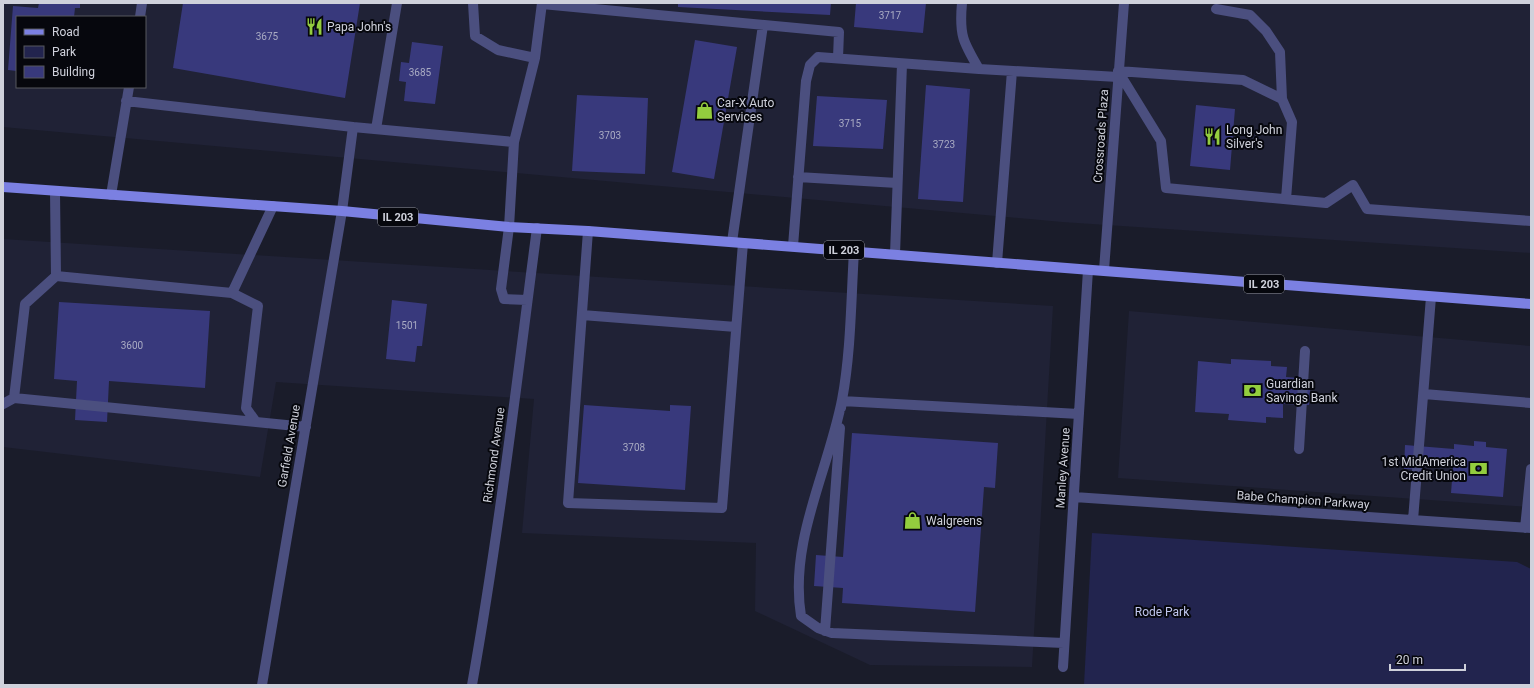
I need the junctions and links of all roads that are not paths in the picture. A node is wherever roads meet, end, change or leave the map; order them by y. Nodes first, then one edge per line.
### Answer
1 (142, 3) edge
2 (397, 3) edge
3 (473, 3) edge
4 (542, 3) edge
5 (962, 3) edge
6 (1124, 3) edge
7 (636, 8) edge
8 (1216, 9) dead end
9 (140, 16) edge
10 (763, 25) junction
11 (535, 58) junction
12 (838, 58) junction
13 (902, 64) junction
14 (979, 69) junction
15 (1012, 71) junction
16 (1118, 74) junction
17 (129, 88) edge
18 (1282, 99) junction
19 (126, 101) junction
20 (353, 127) junction
21 (376, 129) junction
22 (514, 142) junction
23 (798, 177) junction
24 (897, 183) junction
25 (3, 187) edge
26 (55, 191) junction
27 (111, 194) junction
28 (1286, 199) junction
29 (273, 206) junction
30 (342, 211) junction
31 (1531, 221) edge
32 (509, 227) junction
33 (536, 228) junction
34 (588, 231) junction
35 (732, 242) junction
36 (743, 243) junction
37 (793, 246) junction
38 (854, 251) junction
39 (894, 254) junction
40 (997, 262) junction
41 (1088, 270) junction
42 (1104, 270) junction
43 (56, 276) junction
44 (232, 293) junction
45 (1431, 296) junction
46 (527, 300) junction
47 (1531, 304) edge
48 (582, 315) junction
49 (736, 327) junction
50 (1305, 351) dead end
51 (1424, 394) junction
52 (14, 398) junction
53 (842, 401) junction
54 (1531, 403) edge
55 (3, 404) edge
56 (1079, 414) junction
57 (256, 422) junction
58 (306, 427) junction
59 (1299, 449) dead end
60 (1531, 470) edge
61 (1074, 497) junction
62 (1413, 520) junction
63 (1528, 528) edge
64 (825, 631) junction
65 (1064, 644) junction
66 (1063, 667) dead end
67 (262, 685) edge
68 (472, 685) edge

1 - 9 street
2 - 21 street
3 - 11 street
4 - 7 street
4 - 11 street
5 - 14 street
6 - 16 street, Crossroads Plaza
7 - 10 street
8 - 18 street
10 - 12 street
10 - 35 street
11 - 22 street
12 - 13 street
12 - 23 street
13 - 14 street
13 - 24 street
14 - 15 street
15 - 16 street
15 - 40 street
16 - 18 street
16 - 28 street
16 - 42 street, Crossroads Plaza
17 - 19 street
18 - 28 street
19 - 20 street
19 - 27 street
20 - 21 street
20 - 30 street, Garfield Avenue
21 - 22 street
22 - 32 street
23 - 24 street
23 - 37 street
24 - 39 street
25 - 26 main road, IL 203
26 - 27 main road, IL 203
26 - 43 street
27 - 29 main road, IL 203
28 - 31 street
29 - 30 main road, IL 203
29 - 44 street
30 - 32 main road, IL 203
30 - 58 street, Garfield Avenue
32 - 33 main road, IL 203
32 - 46 street
33 - 34 main road, IL 203
33 - 46 street, Richmond Avenue
34 - 35 main road, IL 203
34 - 48 street
35 - 36 main road, IL 203
36 - 37 main road, IL 203
36 - 49 street
37 - 38 main road, IL 203
38 - 39 main road, IL 203
38 - 53 street
39 - 40 main road, IL 203
40 - 41 main road, IL 203
41 - 42 main road, IL 203
41 - 56 street, Manley Avenue
42 - 45 main road, IL 203
43 - 44 street
43 - 52 street
44 - 57 street
45 - 47 main road, IL 203
45 - 51 street
46 - 68 street, Richmond Avenue
48 - 49 street
48 - 49 street
50 - 59 street
51 - 54 street
51 - 62 street
52 - 55 street
52 - 57 street
53 - 56 street
53 - 64 street
53 - 64 street
56 - 61 street, Manley Avenue
57 - 58 street
58 - 67 street, Garfield Avenue
60 - 63 street
61 - 62 street, Babe Champion Parkway
61 - 65 street, Manley Avenue
62 - 63 street, Babe Champion Parkway
64 - 65 street
65 - 66 street, Manley Avenue

